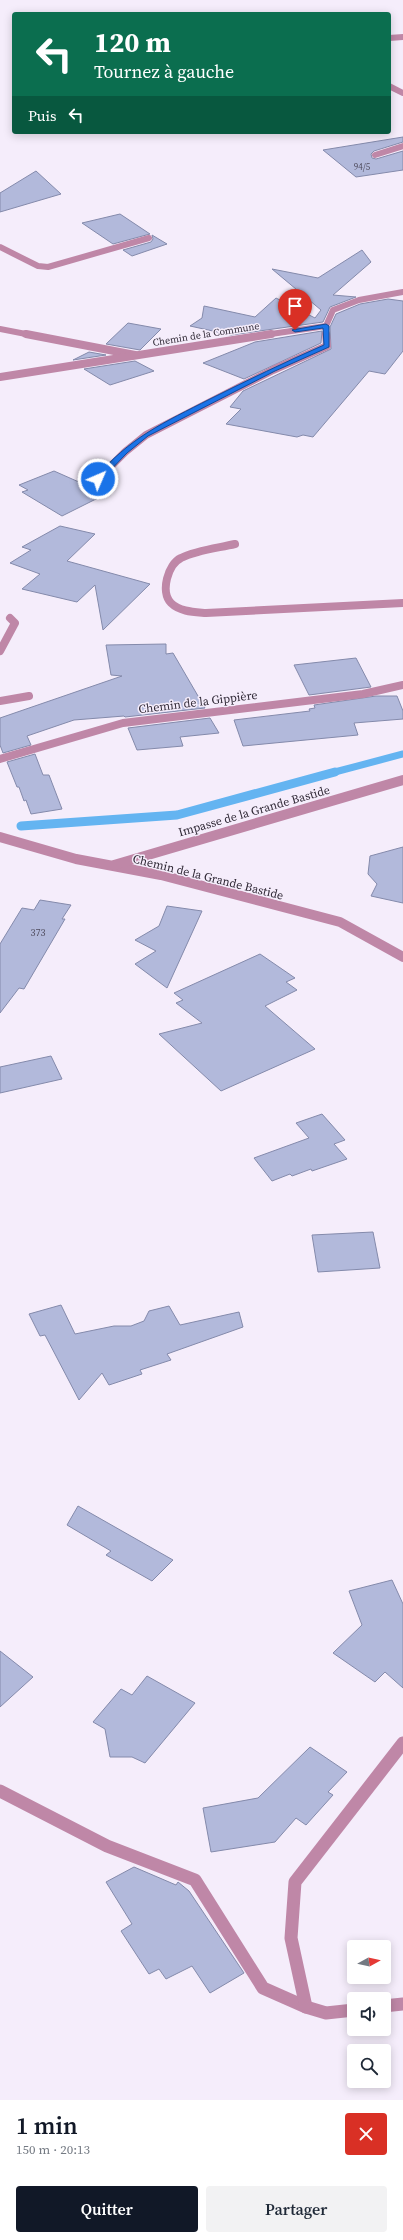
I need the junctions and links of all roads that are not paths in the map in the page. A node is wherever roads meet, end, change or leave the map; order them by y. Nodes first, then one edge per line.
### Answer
1 (403, 37) edge
2 (391, 38) edge
3 (391, 87) edge
4 (403, 93) edge
5 (403, 146) edge
6 (375, 155) dead end
7 (150, 238) dead end
8 (0, 247) edge
9 (403, 292) edge
10 (326, 326) junction
11 (0, 329) edge
12 (135, 355) junction
13 (0, 377) edge
14 (98, 479) dead end
15 (235, 544) dead end
16 (403, 603) edge
17 (10, 618) dead end
18 (0, 651) edge
19 (403, 685) edge
20 (29, 696) dead end
21 (0, 701) edge
22 (0, 759) edge
23 (403, 780) edge
24 (0, 837) edge
25 (112, 866) junction
26 (403, 957) edge
27 (403, 1743) edge
28 (0, 1791) edge
29 (403, 2004) edge
30 (391, 2005) edge
31 (306, 2007) junction
32 (347, 2011) edge

1 - 2 street
3 - 4 street
5 - 6 street
7 - 8 street
9 - 10 street
10 - 12 street, Chemin de la Commune
10 - 14 street
11 - 12 street
12 - 13 street, Chemin de la Commune
15 - 16 street
17 - 18 street
19 - 22 street, Chemin de la Gippière
20 - 21 street
23 - 25 street, Impasse de la Grande Bastide
24 - 25 street, Chemin de la Grande Bastide
25 - 26 street, Chemin de la Grande Bastide
27 - 31 street
28 - 31 street
29 - 30 street
31 - 32 street

